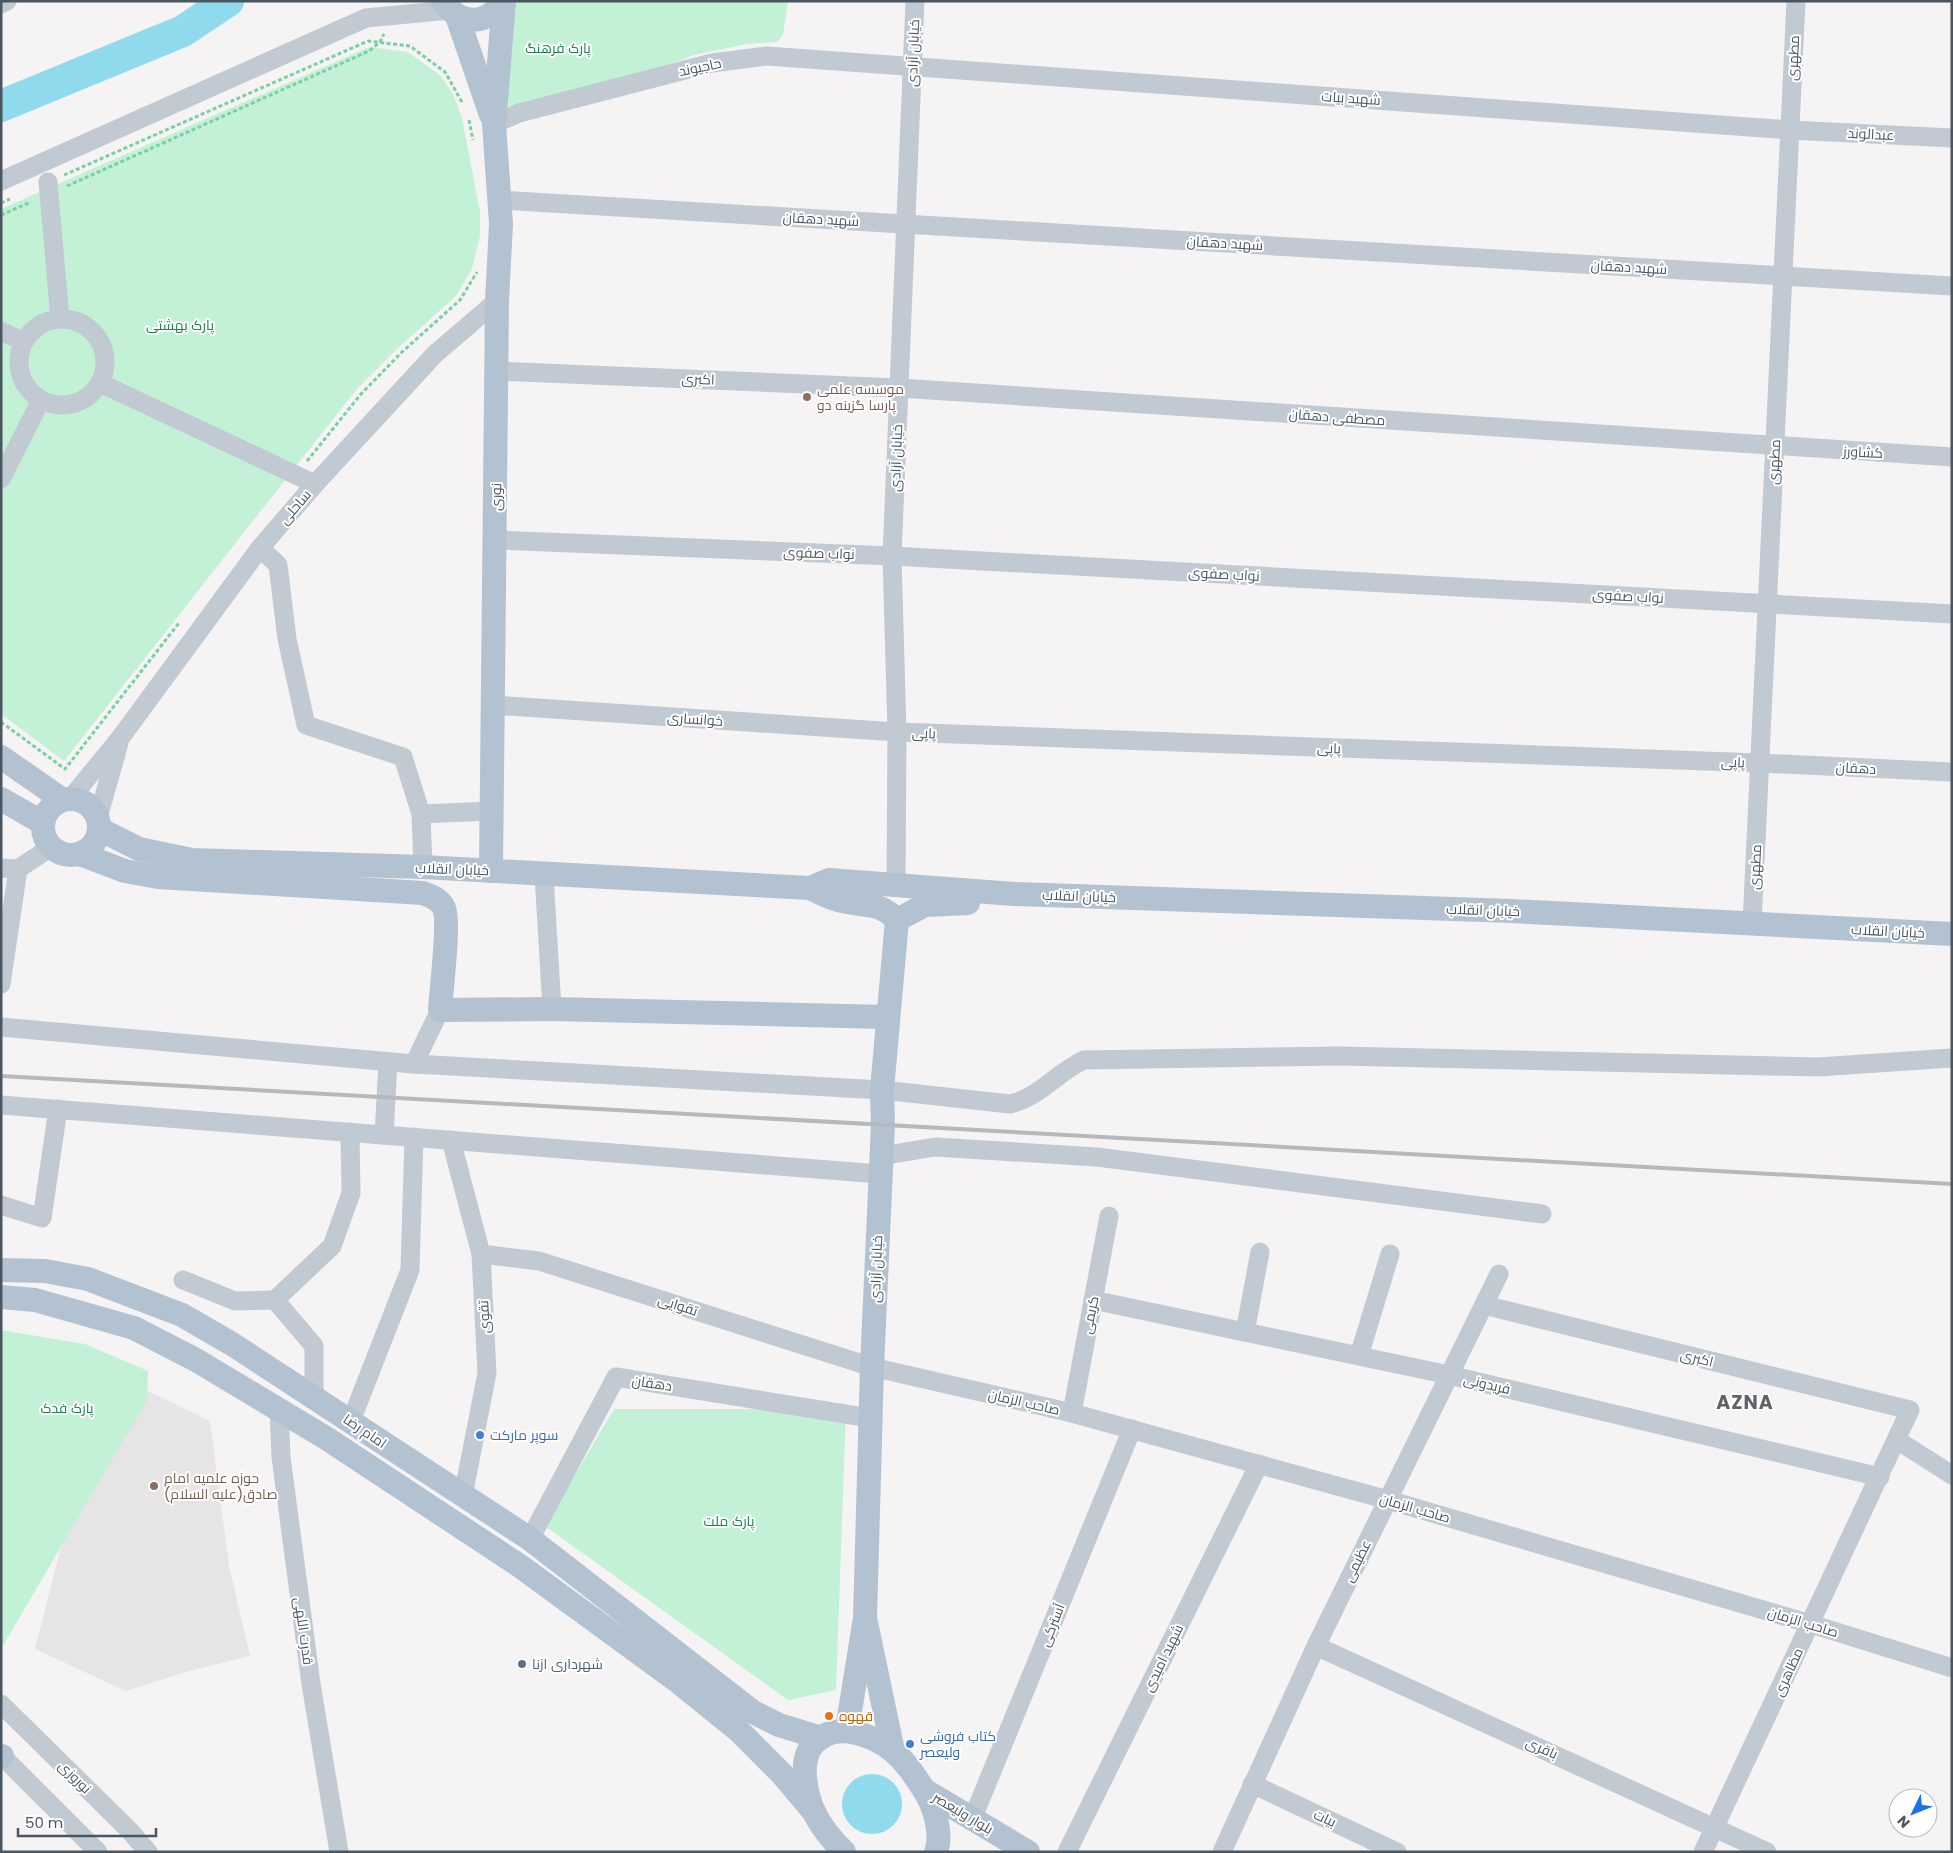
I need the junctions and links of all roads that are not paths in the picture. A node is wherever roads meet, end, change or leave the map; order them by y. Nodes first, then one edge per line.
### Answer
1 (7, 1) edge
2 (504, 1) edge
3 (915, 1) edge
4 (1796, 1) edge
5 (1, 4) edge
6 (388, 9) edge
7 (450, 9) edge
8 (912, 67) junction
9 (494, 124) junction
10 (1790, 130) junction
11 (1952, 138) edge
12 (1, 181) edge
13 (48, 188) road end
14 (498, 200) junction
15 (906, 224) junction
16 (1783, 276) junction
17 (1952, 286) edge
18 (497, 302) junction
19 (60, 319) junction
20 (1, 331) edge
21 (24, 342) junction
22 (497, 371) junction
23 (100, 383) junction
24 (899, 388) junction
25 (41, 400) junction
26 (1775, 447) junction
27 (1952, 457) edge
28 (1, 479) edge
29 (315, 484) junction
30 (496, 540) junction
31 (260, 548) junction
32 (892, 556) junction
33 (1767, 604) junction
34 (1952, 614) edge
35 (493, 705) junction
36 (897, 732) junction
37 (121, 737) junction
38 (1, 757) edge
39 (1760, 763) junction
40 (1952, 772) edge
41 (1, 799) edge
42 (66, 799) junction
43 (492, 810) junction
44 (421, 814) junction
45 (43, 823) junction
46 (99, 824) junction
47 (51, 847) junction
48 (80, 854) junction
49 (423, 868) junction
50 (10, 869) edge
51 (491, 871) junction
52 (544, 875) junction
53 (896, 884) junction
54 (810, 888) junction
55 (1014, 894) junction
56 (897, 920) junction
57 (1752, 924) junction
58 (1952, 934) edge
59 (1, 984) edge
60 (552, 1009) junction
61 (440, 1010) junction
62 (887, 1017) junction
63 (1, 1027) edge
64 (1952, 1058) edge
65 (388, 1062) junction
66 (414, 1064) junction
67 (882, 1090) junction
68 (1, 1105) edge
69 (58, 1109) junction
70 (350, 1132) junction
71 (384, 1135) junction
72 (414, 1137) junction
73 (451, 1140) junction
74 (880, 1165) junction
75 (1, 1205) edge
76 (1542, 1214) dead end
77 (1109, 1216) dead end
78 (1260, 1252) dead end
79 (481, 1254) junction
80 (1390, 1254) dead end
81 (1, 1270) edge
82 (1499, 1274) dead end
83 (183, 1280) dead end
84 (1, 1297) edge
85 (275, 1300) junction
86 (1093, 1300) junction
87 (1484, 1305) junction
88 (1245, 1332) junction
89 (1359, 1356) junction
90 (872, 1367) junction
91 (1449, 1375) junction
92 (314, 1397) junction
93 (279, 1408) junction
94 (1910, 1410) joint
95 (1072, 1413) junction
96 (870, 1418) junction
97 (351, 1421) junction
98 (1132, 1430) junction
99 (1897, 1440) junction
100 (1259, 1464) junction
101 (1952, 1475) edge
102 (1880, 1477) junction
103 (463, 1496) junction
104 (1388, 1500) junction
105 (530, 1539) junction
106 (865, 1618) junction
107 (1811, 1624) junction
108 (1316, 1646) junction
109 (1952, 1668) edge
110 (1, 1704) edge
111 (847, 1730) junction
112 (821, 1738) junction
113 (893, 1751) junction
114 (2, 1756) edge
115 (1252, 1784) junction
116 (924, 1790) junction
117 (814, 1812) junction
118 (972, 1820) junction
119 (1715, 1827) junction
120 (98, 1852) edge
121 (148, 1852) edge
122 (340, 1852) edge
123 (844, 1852) edge
124 (936, 1852) edge
125 (1028, 1852) edge
126 (1067, 1852) edge
127 (1222, 1852) edge
128 (1397, 1852) edge
129 (1704, 1852) edge
130 (1767, 1852) edge

1 - 5 street
2 - 7 main road
2 - 9 main road
3 - 8 street, خیابان آزادی
4 - 10 street, مطهری
6 - 7 street
6 - 12 street
7 - 9 main road
8 - 9 street, حاجیوند
8 - 10 street, شهید بیات
8 - 15 street, خیابان آزادی
9 - 14 main road, نوری
10 - 11 street, عبدالوند
10 - 16 street, مطهری
13 - 19 street
14 - 15 street, شهید دهقان
14 - 18 main road, نوری
15 - 16 street, شهید دهقان
15 - 24 street, خیابان آزادی
16 - 17 street, شهید دهقان
16 - 26 street, مطهری
18 - 22 main road, نوری
18 - 29 street, ساحلی
19 - 21 street
19 - 23 street
20 - 21 street
21 - 25 street
22 - 24 street, اکبری
22 - 30 main road, نوری
23 - 25 street
23 - 29 street
24 - 26 street, مصطفی دهقان
24 - 32 street, خیابان آزادی
25 - 28 street
26 - 27 street, کشاورز
26 - 33 street, مطهری
29 - 31 street, ساحلی
30 - 32 street, نواب صفوی
30 - 35 main road, نوری
31 - 37 street, ساحلی
31 - 44 street
32 - 33 street, نواب صفوی
32 - 36 street, خیابان آزادی
33 - 34 street, نواب صفوی
33 - 39 street, مطهری
35 - 36 street, خوانساری
35 - 43 main road, نوری
36 - 39 street, پاپی
36 - 53 street, خیابان آزادی
37 - 42 street, ساحلی
37 - 46 street
38 - 42 main road
39 - 40 street, دهقان
39 - 57 street, مطهری
41 - 45 main road
42 - 45 main road
42 - 46 main road
43 - 44 street
43 - 51 main road, نوری
44 - 49 street
45 - 47 main road
46 - 48 main road
46 - 49 main road, خیابان انقلاب
47 - 48 main road
47 - 50 street
48 - 61 main road, خیابان انقلاب
49 - 51 main road, خیابان انقلاب
50 - 59 street
51 - 52 main road, خیابان انقلاب
52 - 54 main road, خیابان انقلاب
52 - 60 street
53 - 54 main road, خیابان انقلاب
53 - 55 main road, خیابان انقلاب
54 - 56 main road, خیابان انقلاب
55 - 56 main road, خیابان انقلاب
55 - 57 main road, خیابان انقلاب
56 - 62 main road, خیابان آزادی
57 - 58 main road, خیابان انقلاب
60 - 61 main road
60 - 62 main road
61 - 66 street
62 - 67 main road, خیابان آزادی
63 - 65 street
64 - 67 street
65 - 66 street
65 - 71 street
66 - 67 street
67 - 74 main road, خیابان آزادی
68 - 69 street
69 - 70 street
69 - 75 street
70 - 71 street
70 - 85 street
71 - 72 street
72 - 73 street
72 - 97 street
73 - 74 street
73 - 79 street, تقوی
74 - 76 street
74 - 90 main road, خیابان آزادی
77 - 86 street, کریمی
78 - 88 street
79 - 90 street, تقوایی
79 - 103 street, تقوی
80 - 89 street
81 - 92 main road, امام رضا
82 - 87 street, عظیمی
83 - 85 street
84 - 93 main road, امام رضا
85 - 92 street
86 - 88 street, فریدونی
86 - 95 street, کریمی
87 - 91 street, عظیمی
87 - 94 street, اکبری
88 - 89 street, فریدونی
89 - 91 street, فریدونی
90 - 95 street, صاحب الزمان
90 - 96 main road, خیابان آزادی
91 - 102 street, فریدونی
91 - 104 street, عظیمی
92 - 97 main road, امام رضا
93 - 117 main road, امام رضا
93 - 122 street, قدرت اللهی
94 - 99 street, مظاهری
95 - 98 street, صاحب الزمان
96 - 105 street, دهقان
96 - 106 main road, خیابان آزادی
97 - 103 main road, امام رضا
98 - 100 street, صاحب الزمان
98 - 118 street, آسترکی
99 - 101 street
99 - 102 street, مظاهری
100 - 104 street, صاحب الزمان
100 - 126 street, شهید امیدی
102 - 107 street, مظاهری
103 - 105 main road, امام رضا
104 - 107 street, صاحب الزمان
104 - 108 street, عظیمی
105 - 112 main road, امام رضا
106 - 111 main road
106 - 113 main road
107 - 109 street, صاحب الزمان
107 - 119 street, مظاهری
108 - 115 street, عظیمی
108 - 119 street, باقری
110 - 121 street, نوروزی
111 - 112 main road
111 - 113 main road
112 - 117 main road
113 - 116 main road
114 - 120 street
115 - 127 street, عظیمی
115 - 128 street, بیات
116 - 118 main road, بلوار ولیعصر
116 - 124 main road
117 - 123 main road
118 - 125 main road, بلوار ولیعصر
119 - 129 street, مظاهری
119 - 130 street, باقری

